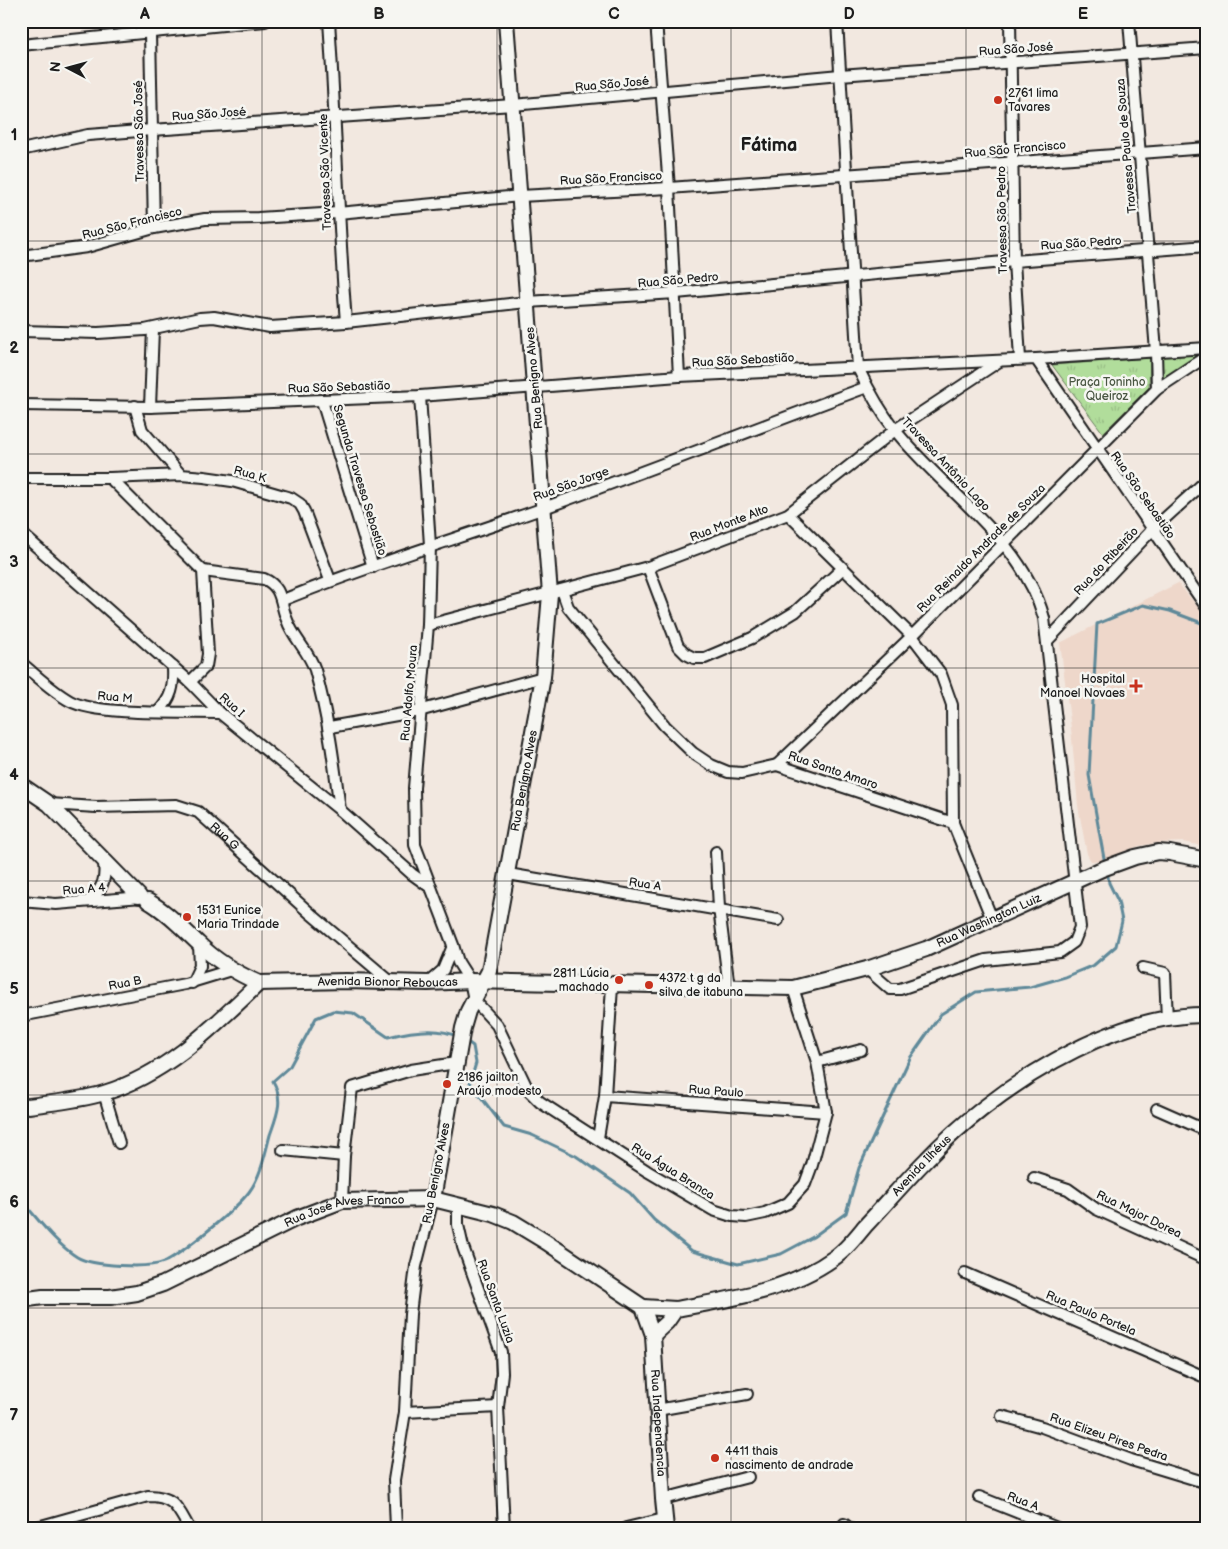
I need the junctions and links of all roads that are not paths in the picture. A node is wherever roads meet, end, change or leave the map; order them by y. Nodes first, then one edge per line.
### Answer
1 (265, 21) edge
2 (329, 21) edge
3 (506, 21) edge
4 (656, 21) edge
5 (836, 21) edge
6 (1010, 21) edge
7 (1129, 21) edge
8 (150, 33) junction
9 (21, 45) edge
10 (1207, 48) edge
11 (1131, 53) junction
12 (1012, 61) junction
13 (840, 75) junction
14 (662, 92) junction
15 (513, 105) junction
16 (336, 118) junction
17 (152, 130) junction
18 (1207, 148) edge
19 (21, 150) edge
20 (1139, 152) junction
21 (1013, 162) junction
22 (847, 175) junction
23 (669, 188) junction
24 (520, 196) junction
25 (338, 213) junction
26 (154, 228) junction
27 (1207, 246) edge
28 (1148, 250) junction
29 (21, 256) edge
30 (1014, 260) junction
31 (851, 276) junction
32 (676, 294) junction
33 (527, 302) junction
34 (346, 322) junction
35 (153, 329) junction
36 (21, 331) edge
37 (1207, 348) edge
38 (1156, 351) junction
39 (1207, 356) edge
40 (1020, 359) junction
41 (1036, 359) junction
42 (998, 361) junction
43 (858, 368) junction
44 (679, 376) junction
45 (536, 387) junction
46 (867, 387) junction
47 (1157, 388) junction
48 (420, 396) junction
49 (322, 401) junction
50 (21, 405) edge
51 (134, 406) junction
52 (150, 407) junction
53 (895, 430) junction
54 (1096, 450) junction
55 (181, 475) junction
56 (21, 478) edge
57 (110, 478) junction
58 (1207, 480) edge
59 (542, 509) junction
60 (788, 514) junction
61 (1152, 530) junction
62 (21, 533) edge
63 (1004, 543) junction
64 (430, 545) junction
65 (373, 567) junction
66 (648, 567) junction
67 (842, 569) junction
68 (203, 570) junction
69 (330, 580) junction
70 (556, 592) junction
71 (283, 600) junction
72 (1207, 608) edge
73 (428, 625) junction
74 (912, 636) junction
75 (1047, 641) junction
76 (21, 663) edge
77 (173, 667) junction
78 (543, 677) junction
79 (190, 682) junction
80 (419, 711) junction
81 (158, 712) junction
82 (220, 713) junction
83 (330, 727) junction
84 (777, 765) junction
85 (21, 785) edge
86 (49, 804) junction
87 (340, 810) junction
88 (953, 823) junction
89 (716, 852) dead end
90 (103, 858) junction
91 (1207, 860) edge
92 (508, 874) junction
93 (1073, 882) junction
94 (432, 888) junction
95 (144, 898) junction
96 (21, 900) edge
97 (87, 902) junction
98 (719, 908) junction
99 (992, 919) junction
100 (778, 920) dead end
101 (199, 944) junction
102 (453, 945) junction
103 (1143, 968) dead end
104 (867, 969) junction
105 (232, 970) junction
106 (391, 982) junction
107 (476, 982) junction
108 (192, 983) junction
109 (259, 983) junction
110 (428, 984) junction
111 (612, 986) junction
112 (729, 988) junction
113 (793, 988) junction
114 (474, 1000) junction
115 (21, 1008) edge
116 (34, 1013) junction
117 (1207, 1015) edge
118 (21, 1016) edge
119 (1167, 1020) junction
120 (861, 1050) dead end
121 (817, 1062) junction
122 (456, 1063) junction
123 (104, 1093) junction
124 (606, 1096) junction
125 (21, 1107) edge
126 (1157, 1109) dead end
127 (826, 1112) junction
128 (1207, 1131) edge
129 (598, 1138) junction
130 (119, 1143) dead end
131 (283, 1150) dead end
132 (344, 1156) junction
133 (1034, 1178) dead end
134 (433, 1199) junction
135 (342, 1201) junction
136 (458, 1204) junction
137 (1207, 1260) edge
138 (965, 1273) dead end
139 (21, 1300) edge
140 (676, 1309) junction
141 (646, 1313) junction
142 (653, 1335) junction
143 (1207, 1378) edge
144 (747, 1394) dead end
145 (498, 1407) junction
146 (657, 1410) junction
147 (405, 1412) junction
148 (1002, 1416) dead end
149 (748, 1478) dead end
150 (1207, 1482) edge
151 (979, 1497) dead end
152 (663, 1500) junction
153 (665, 1523) edge
154 (34, 1528) edge
155 (189, 1528) edge
156 (396, 1528) edge
157 (504, 1528) edge
158 (626, 1528) edge
159 (1056, 1528) edge

1 - 8 street
2 - 16 street, Travessa São Vicente
3 - 15 main road, Rua Benígno Alves
4 - 14 street
5 - 13 street, Travessa Antônio Lago
6 - 12 street, Travessa São Pedro
7 - 11 street, Travessa Paulo de Souza
8 - 9 street
8 - 17 street, Travessa São José
10 - 11 street, Rua São José
11 - 12 street, Rua São José
11 - 20 street, Travessa Paulo de Souza
12 - 13 street, Rua São José
12 - 21 street, Travessa São Pedro
13 - 14 street, Rua São José
13 - 22 street, Travessa Antônio Lago
14 - 15 street, Rua São José
14 - 23 street
15 - 16 street, Rua São José
15 - 24 main road, Rua Benígno Alves
16 - 17 street, Rua São José
16 - 25 street, Travessa São Vicente
17 - 19 street, Rua São José
17 - 26 street, Travessa São José
18 - 20 street, Rua São Francisco
20 - 21 street, Rua São Francisco
20 - 28 street, Travessa Paulo de Souza
21 - 22 street, Rua São Francisco
21 - 30 street, Travessa São Pedro
22 - 23 street, Rua São Francisco
22 - 31 street, Travessa Antônio Lago
23 - 24 street, Rua São Francisco
23 - 32 street
24 - 25 street, Rua São Francisco
24 - 33 main road, Rua Benígno Alves
25 - 26 street, Rua São Francisco
25 - 34 street, Travessa São Vicente
26 - 29 street, Rua São Francisco
27 - 28 street, Rua São Pedro
28 - 30 street, Rua São Pedro
28 - 38 street, Travessa Paulo de Souza
30 - 31 street, Rua São Pedro
30 - 40 street, Travessa São Pedro
31 - 32 street, Rua São Pedro
31 - 43 street, Travessa Antônio Lago
32 - 33 street, Rua São Pedro
32 - 44 street
33 - 34 street, Rua São Pedro
33 - 45 main road, Rua Benígno Alves
34 - 35 street, Rua São Pedro
35 - 36 street, Rua São Pedro
35 - 52 street
37 - 38 street
38 - 41 street
38 - 47 street, Travessa Paulo de Souza
39 - 47 street, Rua Reinaldo Andrade de Souza
40 - 41 street, Rua São Sebastião
40 - 42 street, Rua São Sebastião
41 - 54 street, Rua São Sebastião
42 - 43 street, Rua São Sebastião
42 - 53 street, Rua Monte Alto
43 - 44 street, Rua São Sebastião
43 - 46 street, Travessa Antônio Lago
44 - 45 street, Rua São Sebastião
45 - 48 street, Rua São Sebastião
45 - 59 main road, Rua Benígno Alves
46 - 53 street, Travessa Antônio Lago
46 - 59 street, Rua São Jorge
47 - 54 street, Rua Reinaldo Andrade de Souza
48 - 49 street, Rua São Sebastião
48 - 64 street, Rua Adolfo Moura
49 - 52 street, Rua São Sebastião
49 - 65 street, Segunda Travessa Sebastião
50 - 51 street, Rua São Sebastião
51 - 52 street, Rua São Sebastião
51 - 55 street
53 - 60 street, Rua Monte Alto
53 - 63 street, Travessa Antônio Lago
54 - 61 street, Rua São Sebastião
54 - 63 street, Rua Reinaldo Andrade de Souza
55 - 57 street, Rua K
55 - 69 street, Rua K
56 - 57 street, Rua K
57 - 68 street
58 - 61 street, Rua do Ribeirão
59 - 64 street, Rua São Jorge
59 - 70 main road, Rua Benígno Alves
60 - 66 street, Rua Monte Alto
60 - 67 street
61 - 72 street, Rua São Sebastião
61 - 75 street, Rua do Ribeirão
62 - 77 street, Rua I
63 - 74 street, Rua Reinaldo Andrade de Souza
63 - 75 street, Travessa Antônio Lago
64 - 65 street, Rua São Jorge
64 - 73 street, Rua Adolfo Moura
65 - 69 street, Rua São Jorge
66 - 67 street
66 - 70 street, Rua Monte Alto
67 - 74 street
68 - 71 street
68 - 79 street
69 - 71 street, Rua São Jorge
70 - 73 street, Rua Monte Alto
70 - 78 main road, Rua Benígno Alves
70 - 84 street, Rua Santo Amaro
71 - 83 street
73 - 80 street, Rua Adolfo Moura
74 - 84 street, Rua Reinaldo Andrade de Souza
74 - 88 street
75 - 93 street, Travessa Antônio Lago
76 - 81 street, Rua M
77 - 79 street, Rua I
77 - 81 street
78 - 80 street
78 - 92 main road, Rua Benígno Alves
79 - 82 street, Rua I
80 - 83 street
80 - 94 street, Rua Adolfo Moura
81 - 82 street, Rua M
82 - 87 street, Rua I
83 - 87 street
84 - 88 street, Rua Santo Amaro
85 - 86 main road
86 - 90 main road
86 - 106 street, Rua G
87 - 94 street, Rua I
88 - 99 street
89 - 98 street
90 - 95 main road
90 - 97 street
91 - 93 main road, Rua Washington Luiz
92 - 98 street, Rua A
92 - 107 main road, Rua Benígno Alves
93 - 99 main road, Rua Washington Luiz
93 - 104 street
94 - 102 street, Rua Adolfo Moura
95 - 97 street, Rua A 4
95 - 101 main road
96 - 97 street, Rua A 4
98 - 100 street, Rua A
98 - 112 street
99 - 104 main road, Rua Washington Luiz
101 - 105 main road
101 - 108 street
102 - 107 street, Rua Adolfo Moura
102 - 110 street
103 - 119 street
104 - 113 main road, Rua Washington Luiz
105 - 108 street, Rua B
105 - 109 main road
106 - 109 main road, Avenida Bionor Reboucas
106 - 110 main road, Avenida Bionor Reboucas
107 - 110 main road, Avenida Bionor Reboucas
107 - 111 main road, Avenida Bionor Reboucas
107 - 114 main road, Rua Benígno Alves
108 - 116 street, Rua B
109 - 123 main road
111 - 112 main road, Avenida Bionor Reboucas
111 - 124 street
112 - 113 main road, Avenida Bionor Reboucas
113 - 121 street, Rua Água Branca
114 - 122 main road, Rua Benígno Alves
114 - 129 street, Rua Água Branca
115 - 116 street
116 - 118 street, Rua B
117 - 119 main road, Avenida Ilhéus
119 - 140 main road, Avenida Ilhéus
120 - 121 street
121 - 127 street, Rua Água Branca
122 - 132 street
122 - 134 main road, Rua Benígno Alves
123 - 125 main road
123 - 130 street
124 - 127 street, Rua Paulo
124 - 129 street
126 - 128 street
127 - 129 street, Rua Água Branca
131 - 132 street
132 - 135 street
133 - 137 street, Rua Major Dorea
134 - 135 main road, Rua José Alves Franco
134 - 136 main road, Rua José Alves Franco
134 - 147 street, Rua Benígno Alves
135 - 139 main road, Rua José Alves Franco
136 - 141 main road, Rua José Alves Franco
136 - 145 street, Rua Santa Luzia
138 - 143 street, Rua Paulo Portela
140 - 141 main road, Avenida Ilhéus
140 - 142 main road
141 - 142 main road, Rua Independencia
142 - 146 main road, Rua Independencia
144 - 146 street
145 - 147 street
145 - 157 street, Rua Santa Luzia
146 - 152 main road, Rua Independencia
147 - 156 street, Rua Benígno Alves
148 - 150 street, Rua Elizeu Pires Pedra
149 - 152 street
151 - 159 street, Rua A
152 - 153 main road, Rua Independencia
153 - 158 street
154 - 155 street

